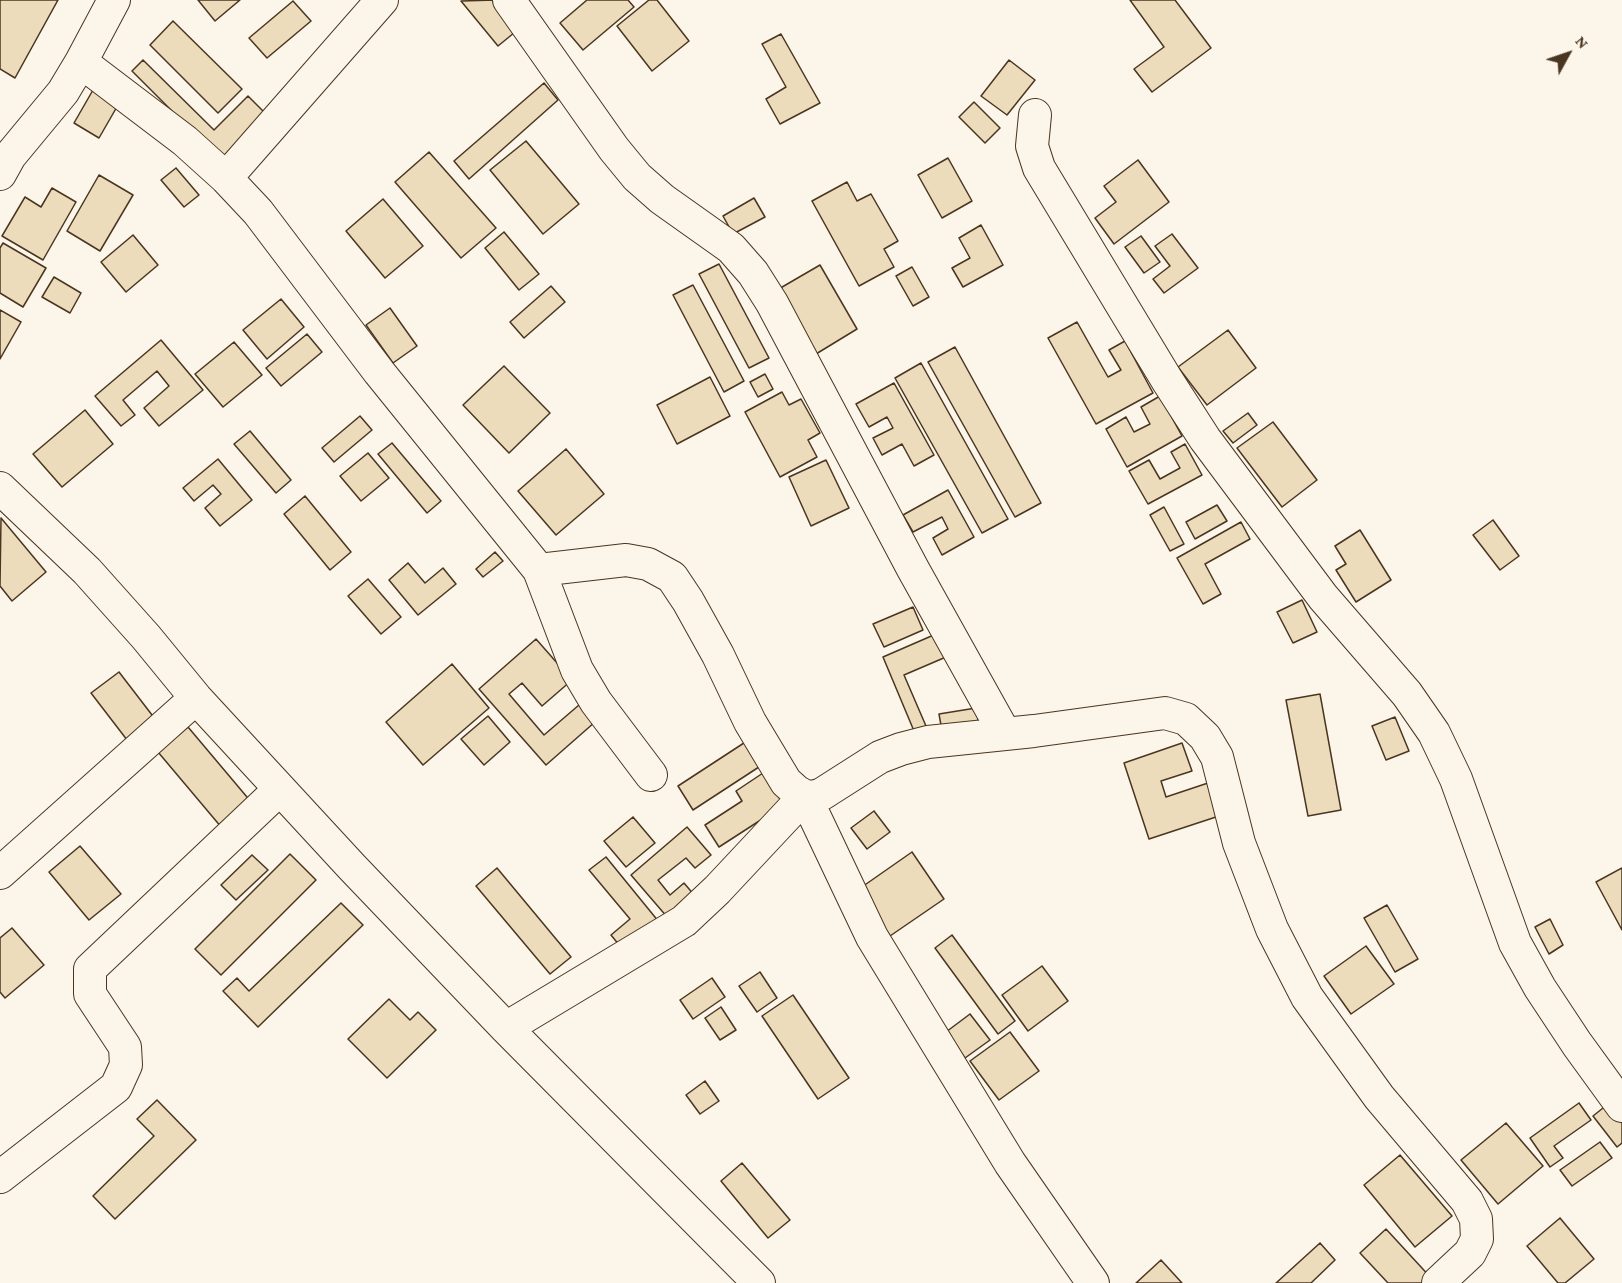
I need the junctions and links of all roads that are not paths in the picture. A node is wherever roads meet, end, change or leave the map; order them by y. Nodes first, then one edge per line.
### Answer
1 (114, 0) edge
2 (382, 0) edge
3 (509, 0) edge
4 (81, 62) junction
5 (1035, 115) dead end
6 (0, 174) edge
7 (226, 178) junction
8 (0, 488) edge
9 (538, 570) junction
10 (196, 698) junction
11 (1005, 734) junction
12 (651, 775) dead end
13 (280, 789) junction
14 (805, 796) junction
15 (0, 873) edge
16 (507, 1028) junction
17 (1622, 1106) edge
18 (0, 1177) edge
19 (759, 1283) edge
20 (1093, 1283) edge
21 (1438, 1283) edge

1 - 4 street
2 - 7 street
3 - 11 street
4 - 6 street
4 - 7 street
5 - 17 street
7 - 9 street
8 - 10 street
9 - 12 street
9 - 14 street
10 - 13 street
10 - 15 street
11 - 14 street
11 - 21 street
13 - 16 street
13 - 18 street
14 - 16 street
14 - 20 street
16 - 19 street

